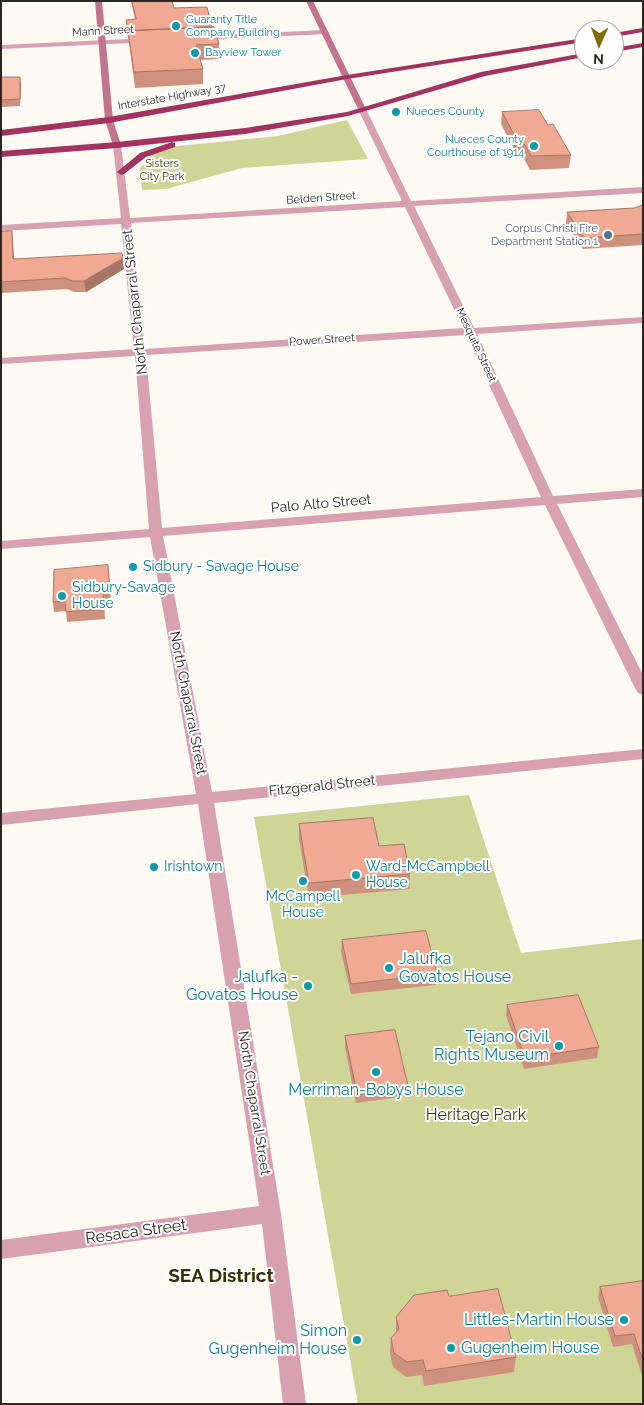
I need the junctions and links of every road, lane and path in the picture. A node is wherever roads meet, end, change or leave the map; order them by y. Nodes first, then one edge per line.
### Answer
1 (98, 1) edge
2 (309, 1) edge
3 (643, 30) edge
4 (325, 32) junction
5 (624, 33) edge
6 (194, 38) edge
7 (154, 40) edge
8 (102, 42) junction
9 (574, 42) edge
10 (643, 45) edge
11 (1, 47) edge
12 (624, 48) edge
13 (574, 57) edge
14 (346, 77) junction
15 (362, 109) junction
16 (109, 120) junction
17 (1, 133) edge
18 (200, 136) junction
19 (117, 145) junction
20 (1, 154) edge
21 (121, 172) junction
22 (643, 190) edge
23 (407, 204) junction
24 (126, 221) junction
25 (1, 228) edge
26 (643, 320) edge
27 (470, 331) junction
28 (140, 351) junction
29 (1, 361) edge
30 (643, 493) edge
31 (549, 501) junction
32 (156, 532) junction
33 (1, 545) edge
34 (643, 690) edge
35 (643, 754) edge
36 (205, 797) junction
37 (1, 819) edge
38 (271, 1214) junction
39 (1, 1250) edge
40 (295, 1404) edge

1 - 8 street, North Chaparral Street
2 - 4 street, Mesquite Street
3 - 5 highway
4 - 6 street
4 - 14 street, Mesquite Street
7 - 8 street, Mann Street
8 - 11 street, Mann Street
8 - 16 street, North Chaparral Street
9 - 14 highway, Interstate Highway 37
10 - 12 highway
13 - 15 highway
14 - 15 street, Mesquite Street
14 - 16 highway, Interstate Highway 37
15 - 18 highway
15 - 23 street, Mesquite Street
16 - 17 highway, Interstate Highway 37
16 - 19 street, North Chaparral Street
18 - 19 highway
18 - 21 highway
19 - 20 highway
19 - 21 street, North Chaparral Street
21 - 24 street, North Chaparral Street
22 - 23 street, Belden Street
23 - 24 street, Belden Street
23 - 27 street, Mesquite Street
24 - 25 street, Belden Street
24 - 28 street, North Chaparral Street
26 - 27 street, Power Street
27 - 28 street, Power Street
27 - 31 street, Mesquite Street
28 - 29 street, Power Street
28 - 32 street, North Chaparral Street
30 - 31 street, Palo Alto Street
31 - 32 street, Palo Alto Street
31 - 34 street, Mesquite Street
32 - 33 street, Palo Alto Street
32 - 36 street, North Chaparral Street
35 - 36 street, Fitzgerald Street
36 - 37 street, Fitzgerald Street
36 - 38 street, North Chaparral Street
38 - 39 street, Resaca Street
38 - 40 street, North Chaparral Street

